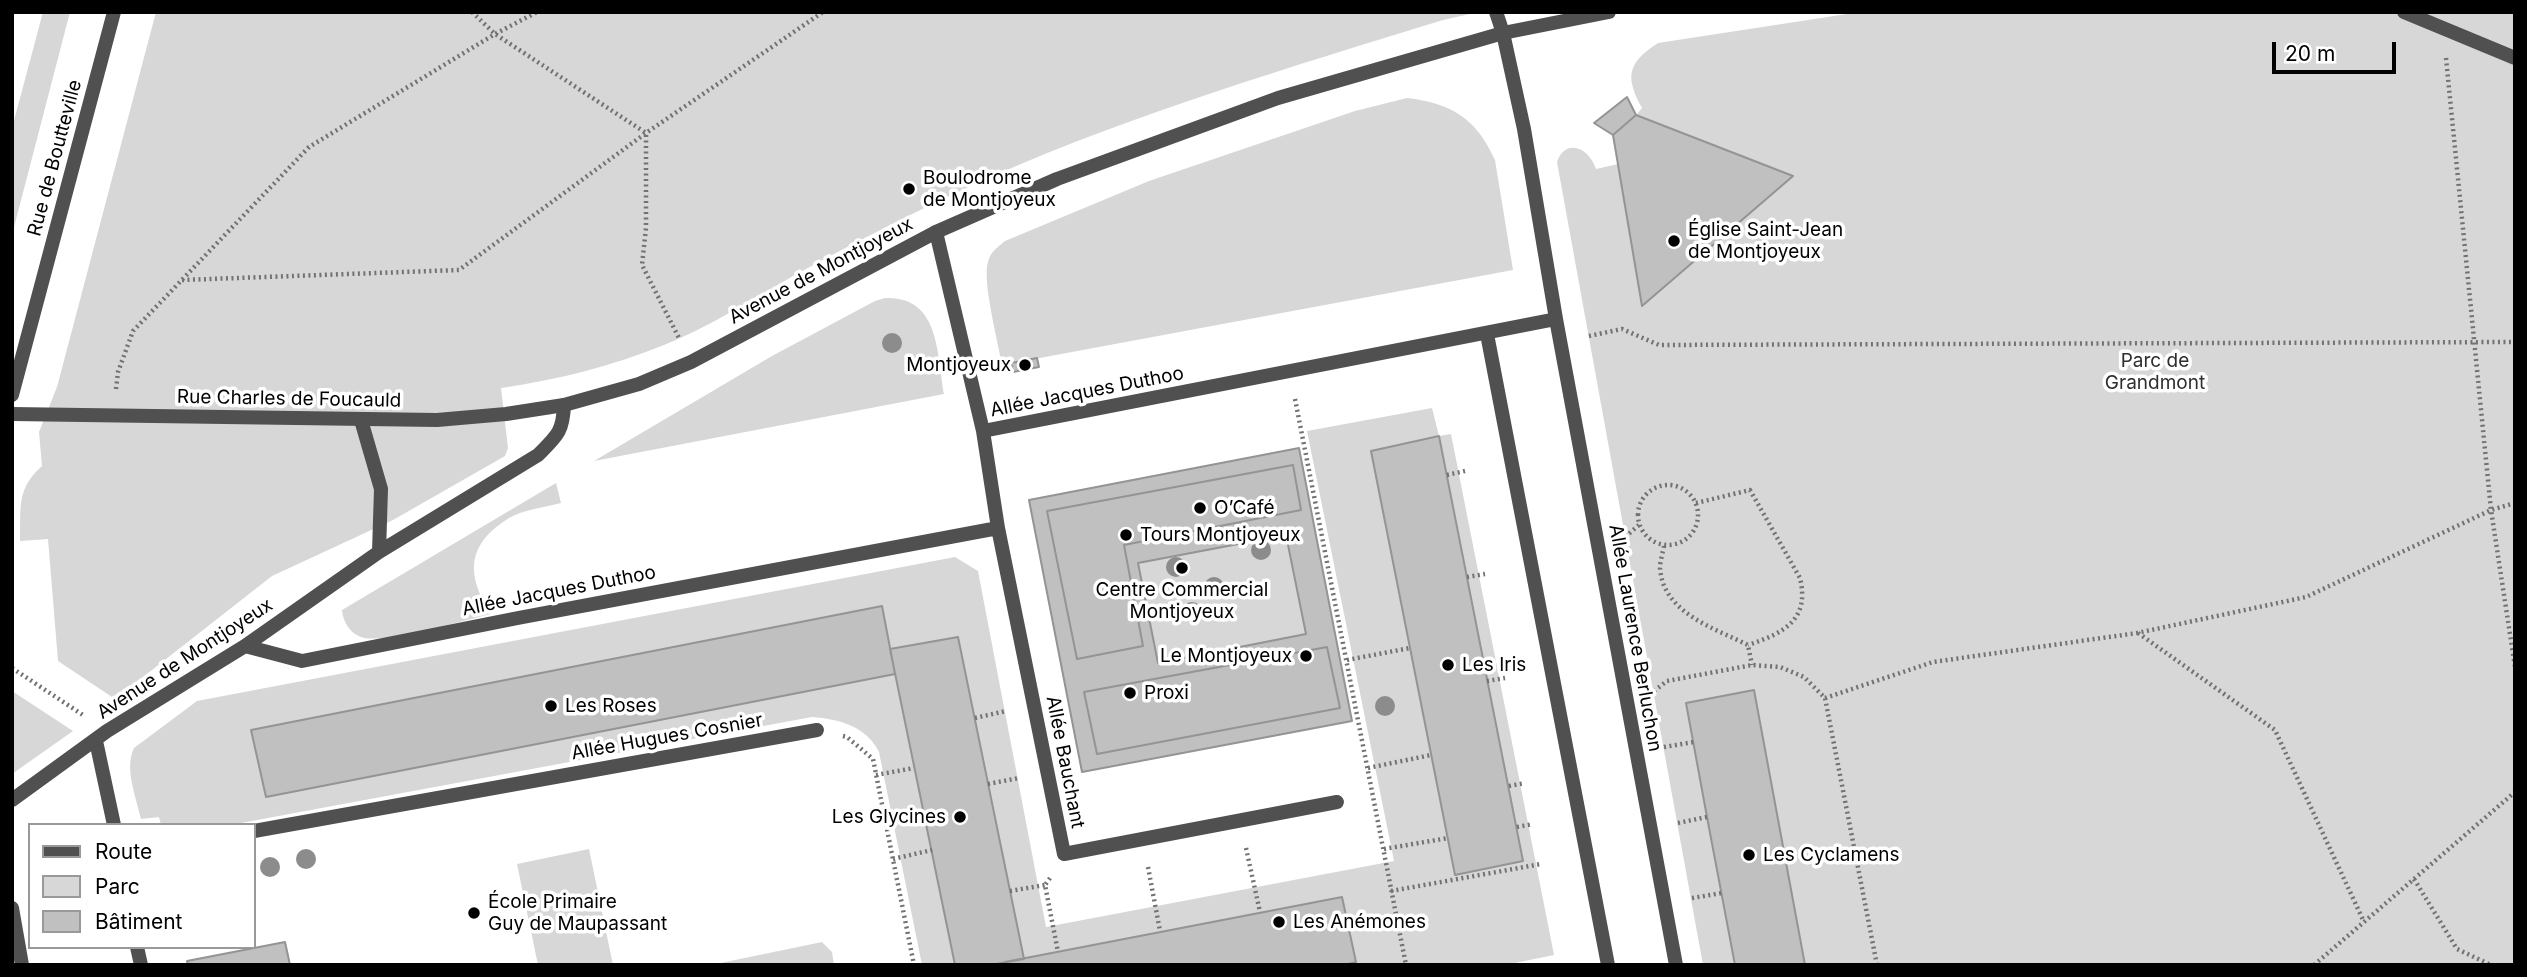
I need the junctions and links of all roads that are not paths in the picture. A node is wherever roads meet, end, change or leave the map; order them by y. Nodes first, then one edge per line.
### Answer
1 (114, 12) edge
2 (1496, 12) edge
3 (1609, 12) edge
4 (2404, 12) edge
5 (1503, 33) junction
6 (2515, 58) edge
7 (936, 232) junction
8 (1556, 319) junction
9 (1487, 334) junction
10 (12, 395) edge
11 (564, 405) junction
12 (12, 415) edge
13 (361, 420) junction
14 (983, 431) junction
15 (998, 528) junction
16 (379, 552) junction
17 (245, 646) junction
18 (817, 730) road end
19 (101, 736) junction
20 (12, 800) edge
21 (1337, 802) dead end
22 (114, 823) edge
23 (256, 831) edge
24 (12, 908) edge
25 (22, 965) edge
26 (1608, 965) edge
27 (1676, 965) edge

1 - 10 street, Rue de Boutteville
2 - 5 street
3 - 5 street, Avenue de Montjoyeux
4 - 6 street
5 - 7 street, Avenue de Montjoyeux
5 - 8 street
7 - 11 street, Avenue de Montjoyeux
7 - 14 street
8 - 9 street, Allée Jacques Duthoo
8 - 27 street, Allée Laurence Berluchon
9 - 14 street, Allée Jacques Duthoo
9 - 26 street
11 - 13 street, Rue Charles de Foucauld
11 - 16 street, Avenue de Montjoyeux
12 - 13 street, Rue Charles de Foucauld
13 - 16 street
14 - 15 street, Allée Jacques Duthoo
15 - 17 street, Allée Jacques Duthoo
15 - 21 street, Allée Bauchant
16 - 17 street, Avenue de Montjoyeux
17 - 19 street, Avenue de Montjoyeux
18 - 23 street, Allée Hugues Cosnier
19 - 20 street, Avenue de Montjoyeux
19 - 22 street
24 - 25 street

